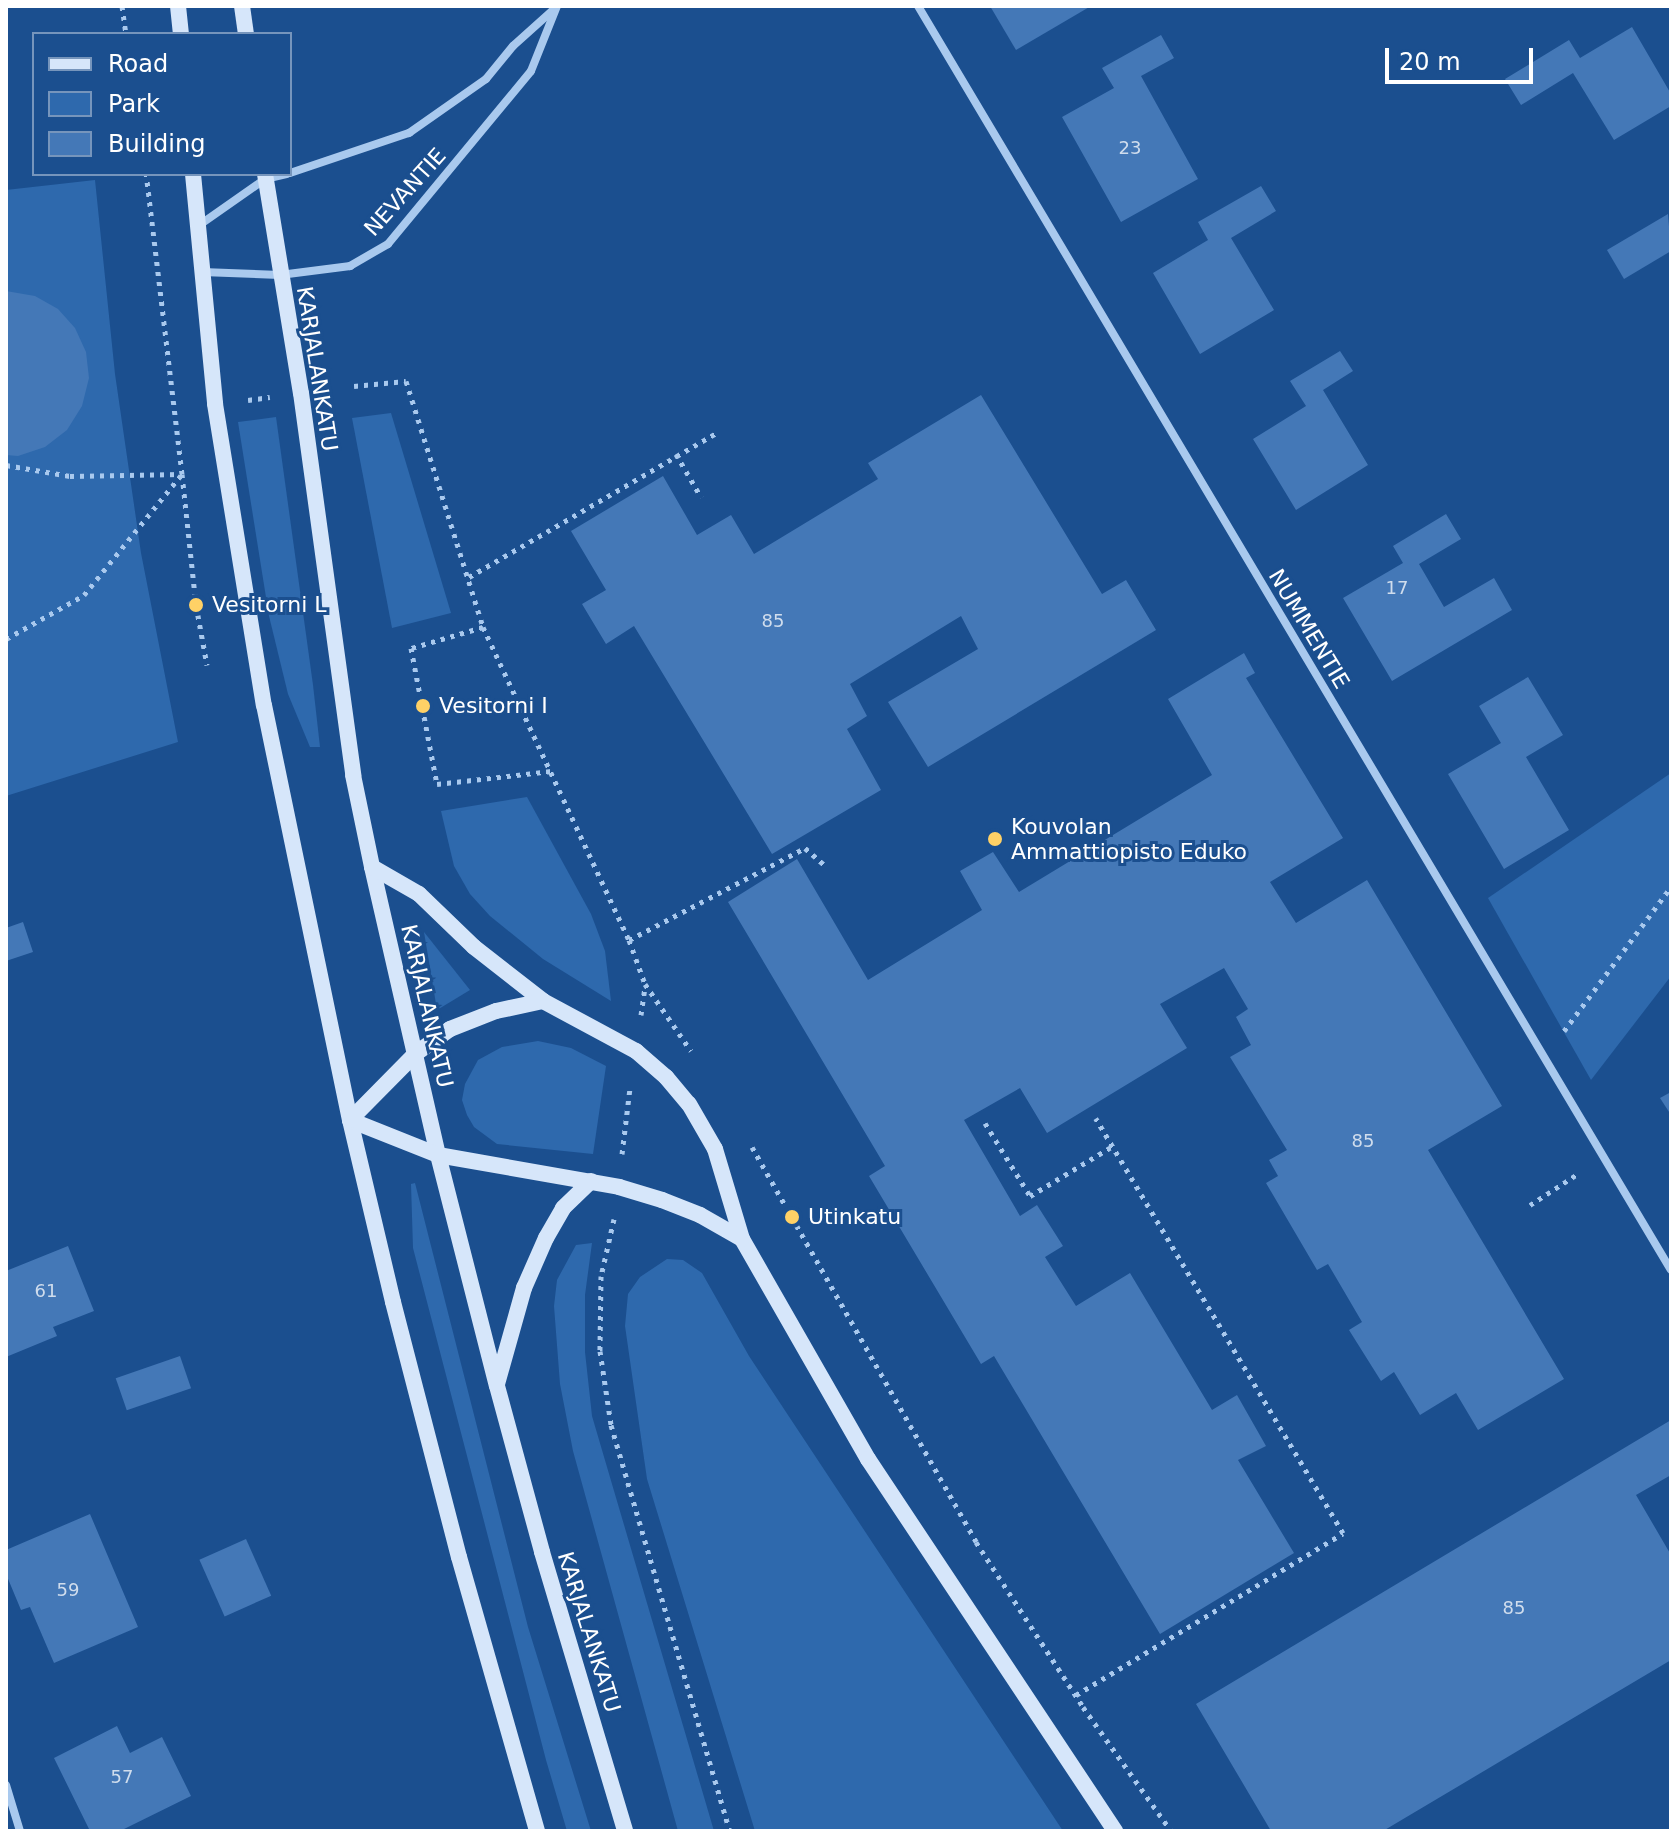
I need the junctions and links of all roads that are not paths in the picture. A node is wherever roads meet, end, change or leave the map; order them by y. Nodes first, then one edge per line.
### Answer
1 (178, 6) edge
2 (242, 6) edge
3 (918, 6) edge
4 (556, 7) edge
5 (181, 32) edge
6 (246, 32) edge
7 (292, 172) edge
8 (193, 176) edge
9 (265, 176) edge
10 (198, 226) junction
11 (201, 272) junction
12 (280, 275) junction
13 (372, 867) junction
14 (543, 1001) junction
15 (415, 1054) junction
16 (350, 1120) junction
17 (438, 1155) junction
18 (591, 1181) junction
19 (742, 1239) junction
20 (1671, 1270) edge
21 (497, 1386) junction
22 (6, 1785) edge
23 (20, 1831) edge
24 (537, 1831) edge
25 (625, 1831) edge
26 (1115, 1831) edge

1 - 5 main road
2 - 6 main road
3 - 20 street, NUMMENTIE
4 - 7 street, NEVANTIE
4 - 12 street, NEVANTIE
8 - 10 main road
9 - 10 street, NEVANTIE
9 - 12 main road, KARJALANKATU
10 - 11 main road
11 - 12 street, NEVANTIE
11 - 16 main road
12 - 13 main road, KARJALANKATU
13 - 14 main road
13 - 15 main road, KARJALANKATU
14 - 15 main road
14 - 19 main road
15 - 16 main road
15 - 17 main road, KARJALANKATU
16 - 17 main road
16 - 24 main road
17 - 18 main road
17 - 21 main road, KARJALANKATU
18 - 19 main road
18 - 21 main road
19 - 26 main road
21 - 25 main road, KARJALANKATU
22 - 23 street

